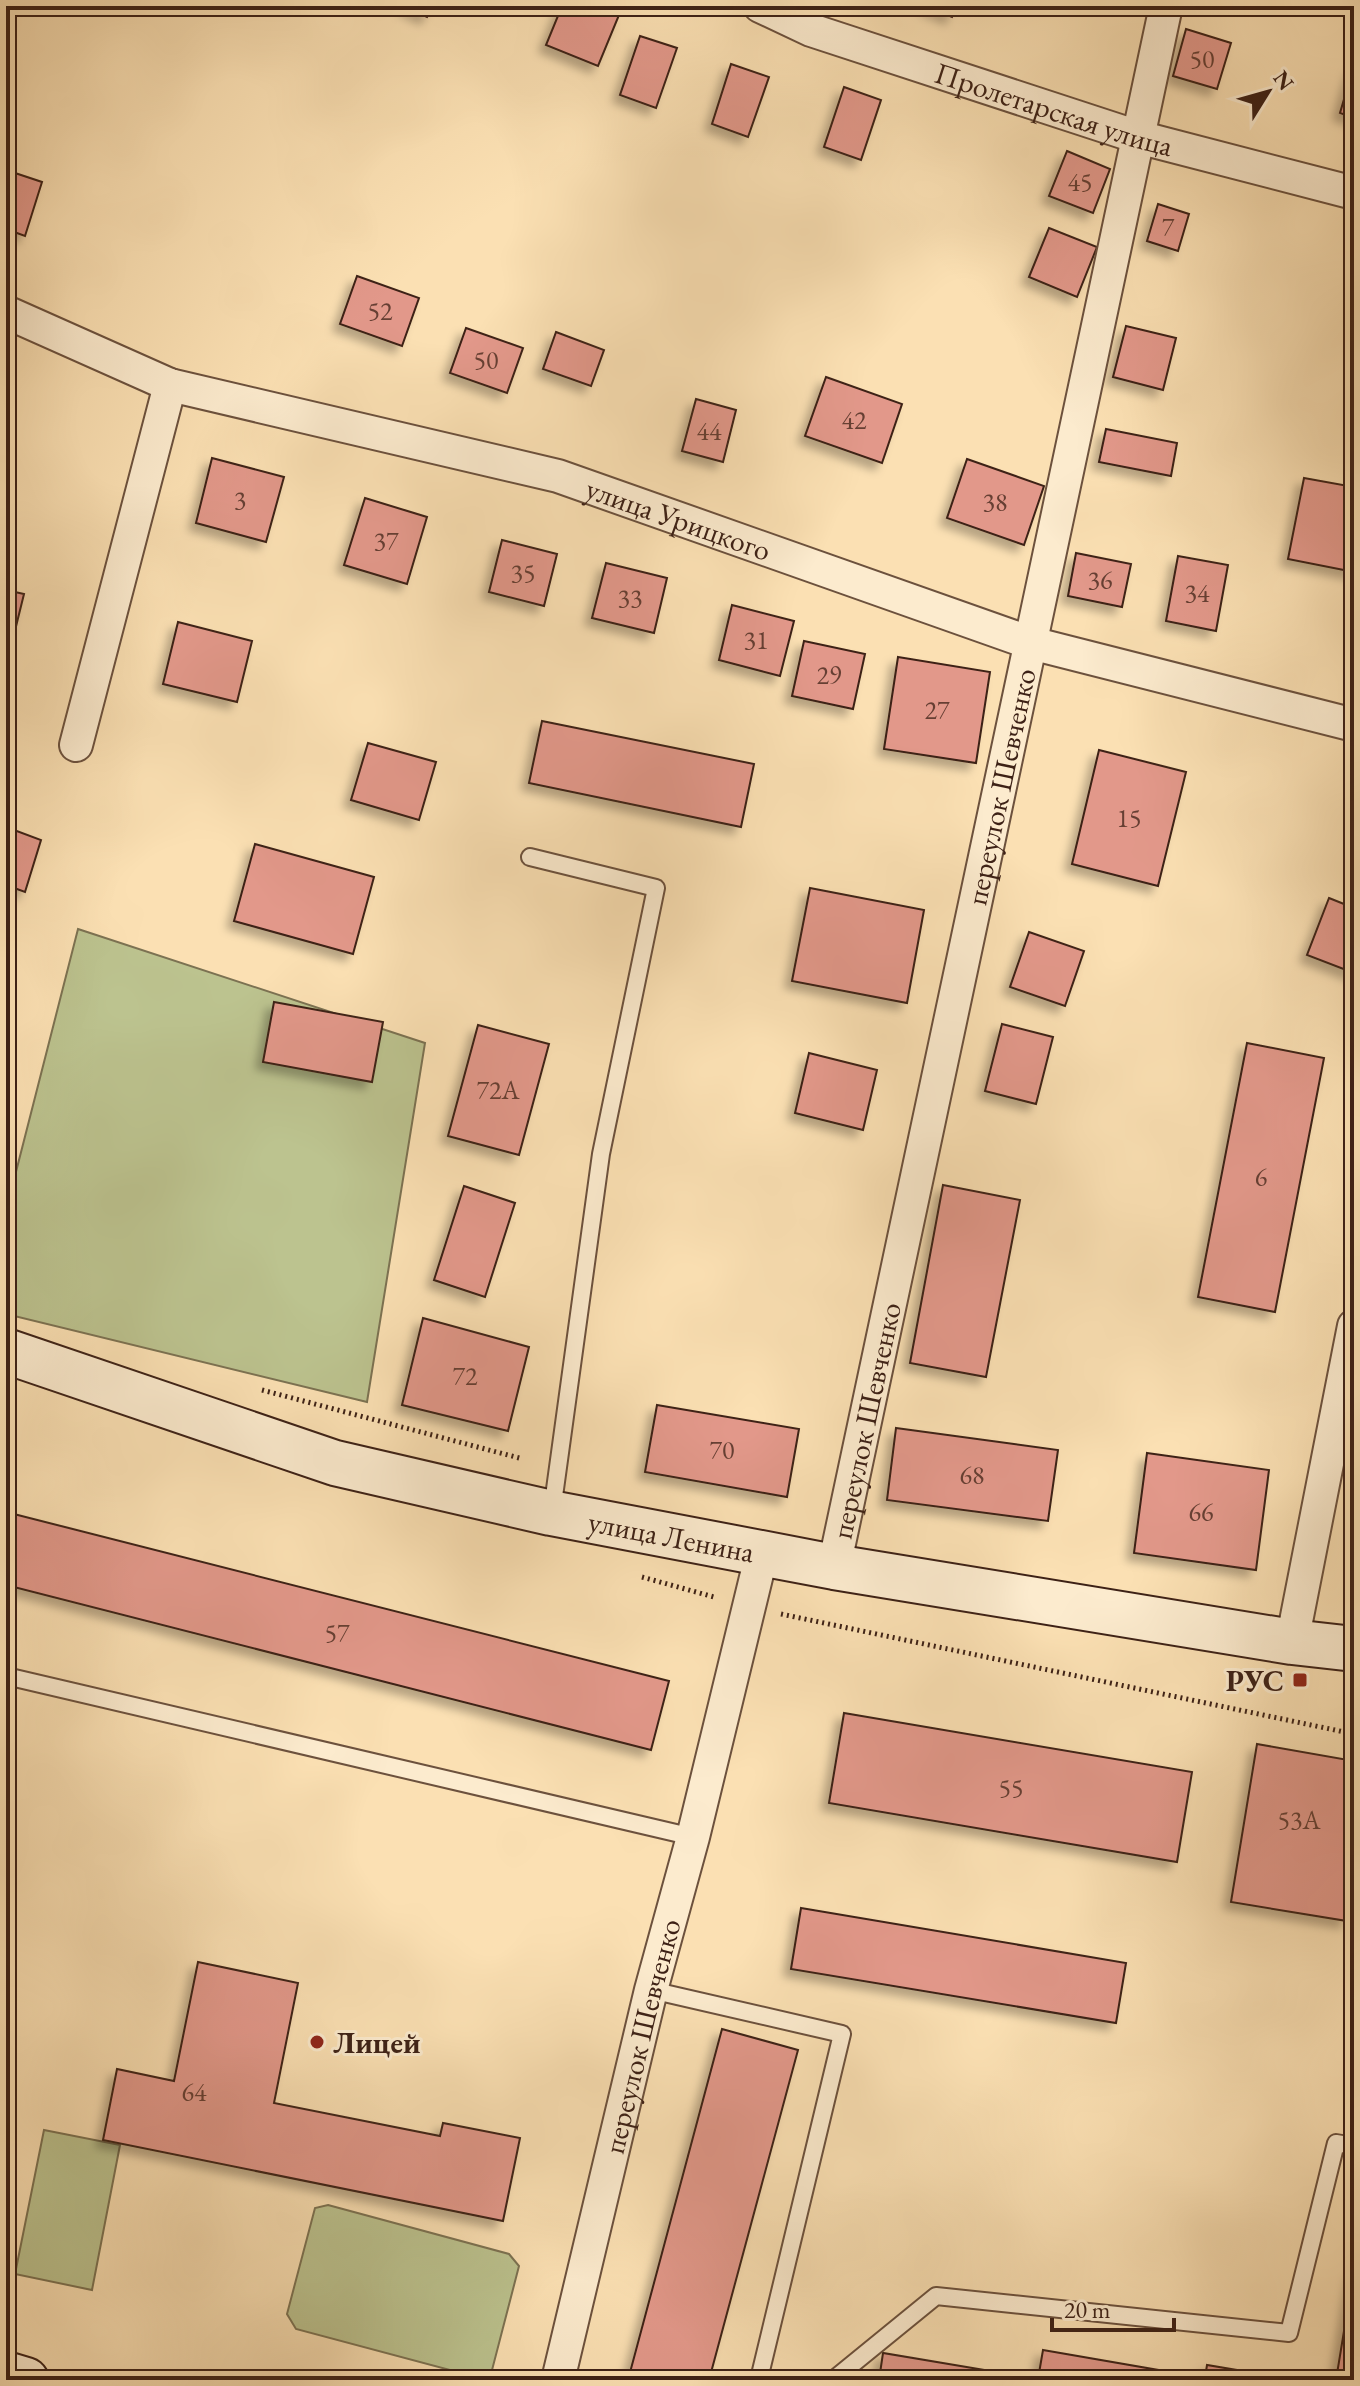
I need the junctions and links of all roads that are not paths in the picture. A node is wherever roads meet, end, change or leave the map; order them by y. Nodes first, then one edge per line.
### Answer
1 (760, 6) edge
2 (1166, 6) edge
3 (1138, 137) junction
4 (1354, 193) edge
5 (6, 312) edge
6 (170, 385) junction
7 (1031, 643) junction
8 (1354, 725) edge
9 (76, 745) dead end
10 (530, 857) dead end
11 (1354, 1326) edge
12 (6, 1351) edge
13 (551, 1513) junction
14 (762, 1553) junction
15 (834, 1567) junction
16 (1292, 1642) junction
17 (1354, 1649) edge
18 (6, 1676) edge
19 (693, 1837) junction
20 (651, 1990) junction
21 (1354, 2146) edge
22 (6, 2374) edge
23 (759, 2379) edge
24 (26, 2380) edge
25 (558, 2380) edge
26 (833, 2380) edge

1 - 3 street, Пролетарская улица
2 - 3 street, переулок Шевченко
3 - 4 street, Пролетарская улица
3 - 7 street, переулок Шевченко
5 - 6 street, улица Урицкого
6 - 7 street, улица Урицкого
6 - 9 street
7 - 8 street, улица Урицкого
7 - 15 street, переулок Шевченко
10 - 13 lane
11 - 16 street
12 - 13 main road, улица Ленина
13 - 14 main road, улица Ленина
14 - 15 main road, улица Ленина
14 - 19 street, переулок Шевченко
15 - 16 main road, улица Ленина
16 - 17 main road, улица Ленина
18 - 19 lane
19 - 20 street, переулок Шевченко
20 - 23 lane
20 - 25 street, переулок Шевченко
21 - 26 lane
22 - 24 main road

